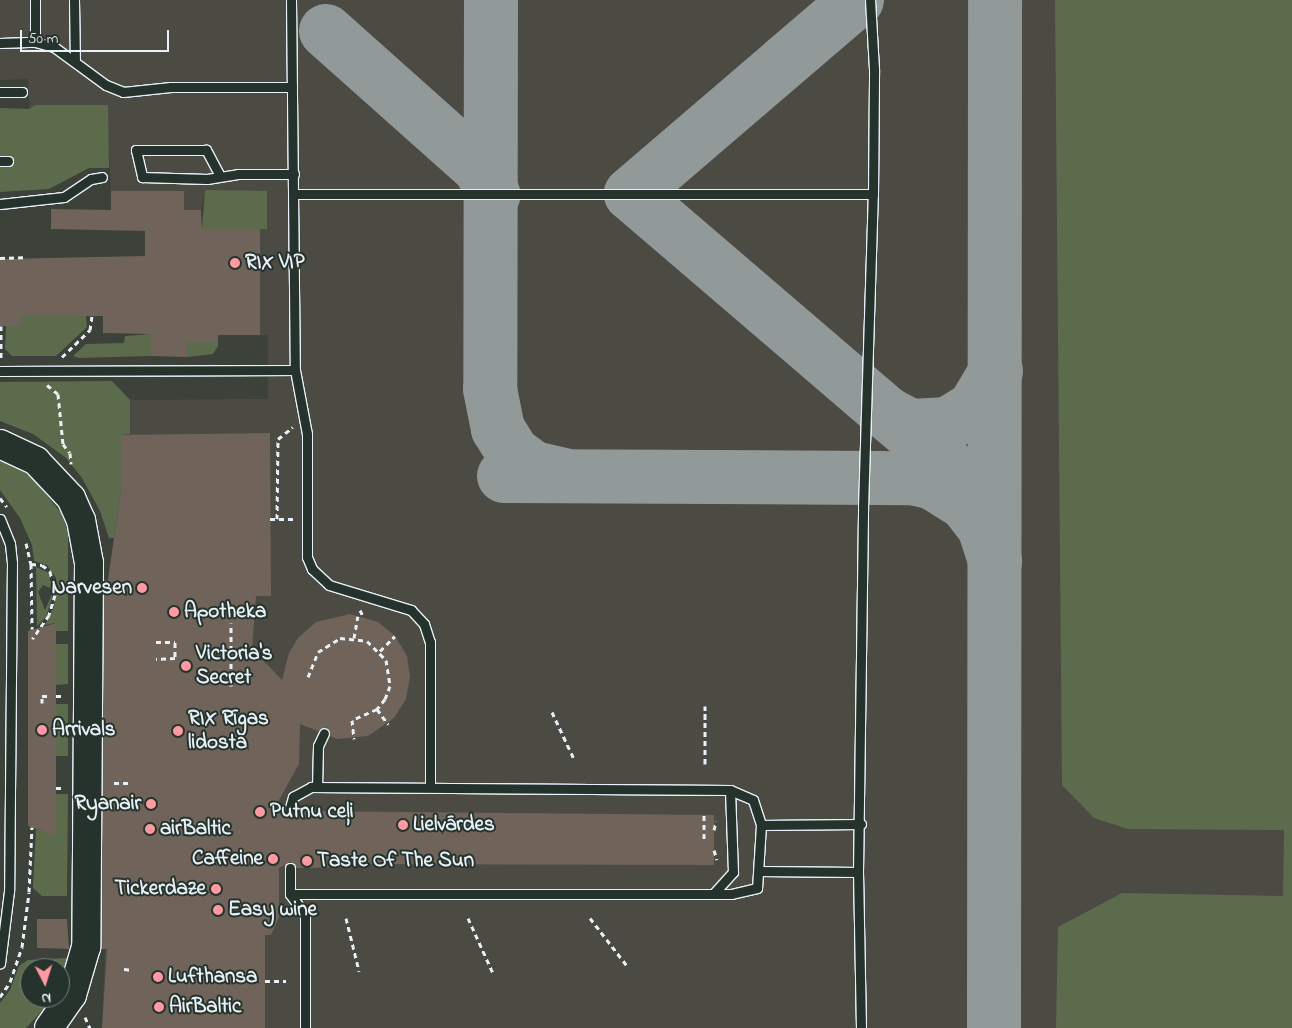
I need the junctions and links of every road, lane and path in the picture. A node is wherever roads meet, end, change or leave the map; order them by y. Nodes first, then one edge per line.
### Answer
1 (35, 0) edge
2 (74, 0) edge
3 (291, 0) edge
4 (870, 0) edge
5 (0, 42) edge
6 (36, 42) junction
7 (75, 62) junction
8 (292, 87) junction
9 (0, 92) edge
10 (22, 92) dead end
11 (294, 174) junction
12 (220, 176) junction
13 (102, 177) dead end
14 (295, 194) junction
15 (873, 194) junction
16 (0, 204) edge
17 (24, 257) dead end
18 (0, 258) edge
19 (92, 316) dead end
20 (1, 326) edge
21 (1, 359) edge
22 (11, 359) dead end
23 (60, 359) dead end
24 (295, 370) junction
25 (0, 371) edge
26 (29, 371) junction
27 (304, 418) junction
28 (0, 444) edge
29 (70, 461) dead end
30 (0, 519) edge
31 (277, 519) dead end
32 (32, 564) dead end
33 (358, 616) dead end
34 (231, 623) dead end
35 (395, 636) dead end
36 (354, 638) junction
37 (32, 639) dead end
38 (156, 642) dead end
39 (380, 651) junction
40 (156, 659) dead end
41 (308, 677) dead end
42 (231, 686) dead end
43 (51, 696) dead end
44 (56, 696) dead end
45 (68, 696) dead end
46 (42, 703) dead end
47 (706, 706) dead end
48 (377, 709) junction
49 (552, 712) dead end
50 (388, 724) dead end
51 (324, 733) dead end
52 (354, 739) dead end
53 (575, 761) dead end
54 (705, 764) dead end
55 (114, 783) dead end
56 (130, 783) dead end
57 (317, 787) junction
58 (430, 787) junction
59 (730, 790) junction
60 (289, 811) dead end
61 (704, 815) dead end
62 (861, 824) junction
63 (761, 825) junction
64 (32, 827) dead end
65 (704, 839) dead end
66 (290, 868) dead end
67 (759, 871) junction
68 (858, 872) junction
69 (715, 892) junction
70 (290, 894) junction
71 (346, 918) dead end
72 (468, 918) dead end
73 (590, 918) dead end
74 (0, 963) edge
75 (628, 968) dead end
76 (124, 970) dead end
77 (133, 970) dead end
78 (359, 971) dead end
79 (493, 973) dead end
80 (265, 981) dead end
81 (286, 981) dead end
82 (0, 997) edge
83 (86, 1018) dead end
84 (49, 1028) edge
85 (90, 1028) edge
86 (304, 1028) edge
87 (860, 1028) edge

1 - 6 lane
2 - 7 lane
3 - 8 lane
4 - 15 lane
5 - 6 lane
6 - 7 lane
7 - 8 lane
8 - 11 lane
9 - 10 lane
11 - 12 lane
11 - 14 lane
12 - 12 lane
13 - 16 lane
14 - 15 lane
14 - 24 lane
15 - 62 lane
17 - 18 path
19 - 23 path
20 - 21 path
21 - 22 path
24 - 26 lane
24 - 27 lane
25 - 26 lane
26 - 29 path
27 - 31 path
27 - 58 lane
28 - 84 main road
30 - 74 lane
32 - 37 path
33 - 36 path
34 - 42 path
35 - 39 path
36 - 39 path
36 - 41 path
38 - 40 path
39 - 48 path
43 - 46 path
44 - 45 path
47 - 54 path
48 - 50 path
48 - 52 path
49 - 53 path
51 - 57 lane
55 - 56 path
57 - 58 lane
57 - 60 lane
58 - 59 lane
59 - 63 lane
59 - 69 lane
61 - 65 path
62 - 63 lane
62 - 68 lane
63 - 67 lane
64 - 82 path
66 - 70 lane
67 - 68 lane
67 - 69 lane
68 - 87 lane
69 - 70 lane
70 - 86 lane
71 - 78 path
72 - 79 path
73 - 75 path
76 - 77 path
80 - 81 path
83 - 85 path

